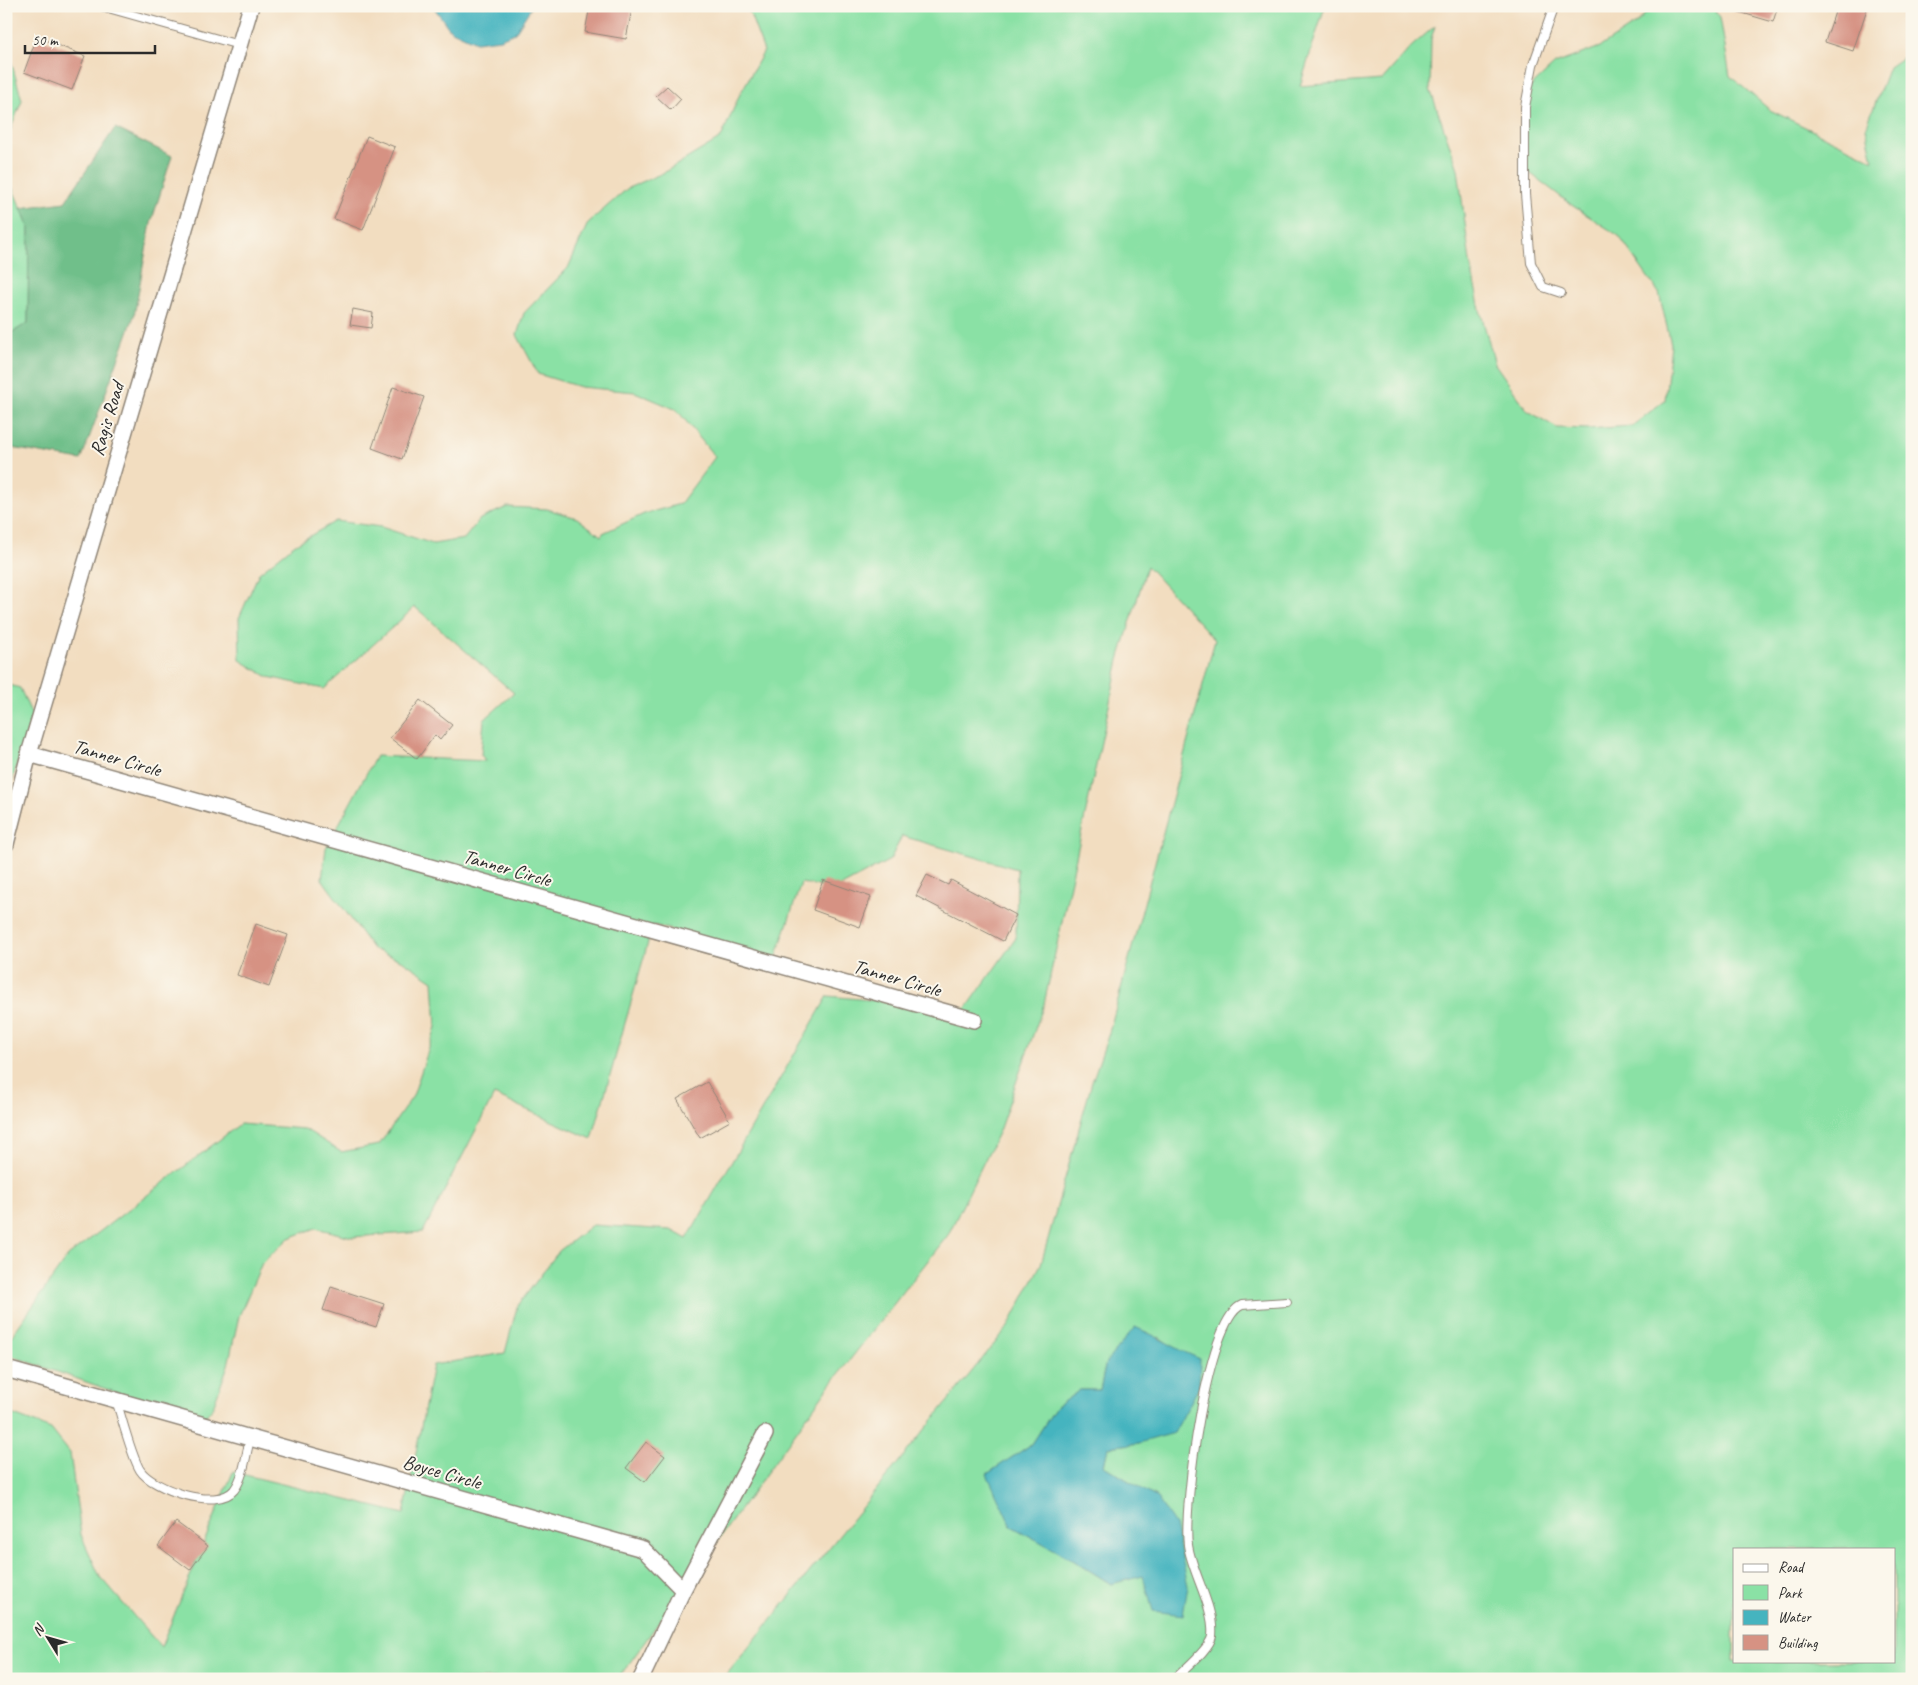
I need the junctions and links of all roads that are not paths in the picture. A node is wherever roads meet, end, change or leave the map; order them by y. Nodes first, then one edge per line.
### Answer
1 (101, 6) edge
2 (251, 6) edge
3 (1554, 6) edge
4 (239, 45) junction
5 (1560, 293) dead end
6 (29, 754) junction
7 (6, 844) edge
8 (974, 1020) dead end
9 (1287, 1302) dead end
10 (6, 1369) edge
11 (116, 1400) junction
12 (765, 1434) dead end
13 (250, 1439) junction
14 (683, 1590) junction
15 (641, 1679) edge
16 (1174, 1679) edge

1 - 4 lane
2 - 4 street, Ragis Road
3 - 5 lane
4 - 6 street, Ragis Road
6 - 7 street, Ragis Road
6 - 8 street, Tanner Circle
9 - 16 lane
10 - 11 street, Boyce Circle
11 - 13 street, Boyce Circle
11 - 13 lane
12 - 14 street
13 - 14 street, Boyce Circle
14 - 15 street

